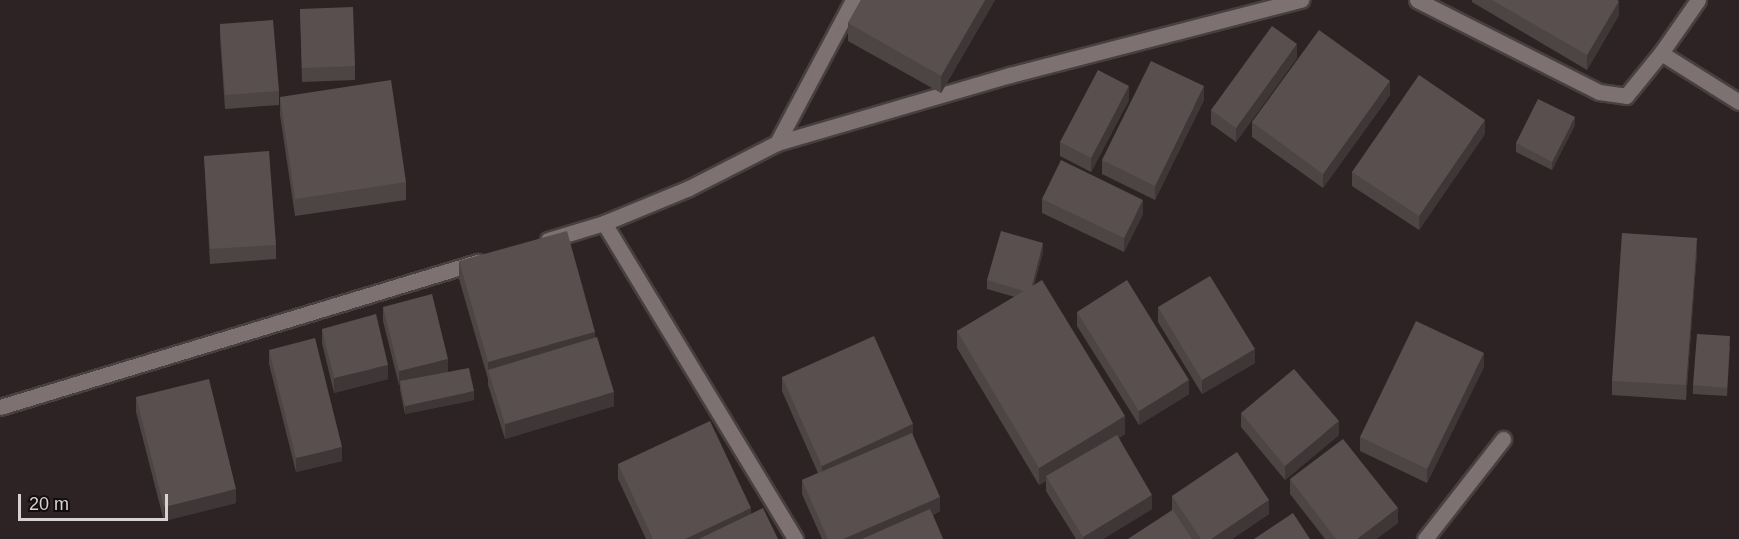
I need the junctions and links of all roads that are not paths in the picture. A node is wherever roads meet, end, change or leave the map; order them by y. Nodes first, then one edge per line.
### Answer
1 (1301, 0) edge
2 (1417, 0) edge
3 (1698, 0) edge
4 (846, 3) edge
5 (1661, 53) junction
6 (1739, 102) edge
7 (777, 143) junction
8 (604, 223) junction
9 (536, 244) edge
10 (490, 258) edge
11 (0, 407) edge
12 (1503, 439) dead end
13 (795, 539) edge
14 (1425, 539) edge

1 - 7 street
2 - 5 street
3 - 5 street
4 - 7 street
5 - 6 street
7 - 8 street
8 - 9 street
8 - 13 street
10 - 11 street
12 - 14 street

